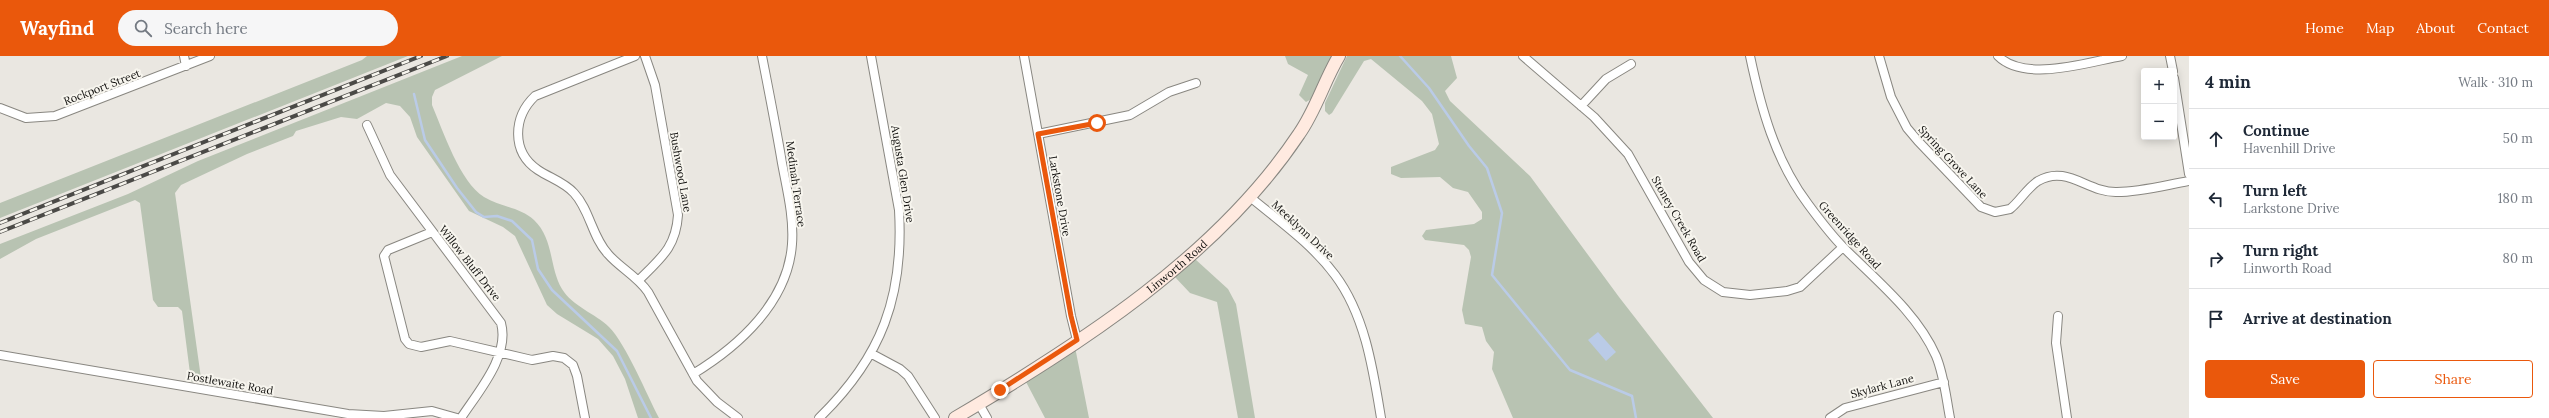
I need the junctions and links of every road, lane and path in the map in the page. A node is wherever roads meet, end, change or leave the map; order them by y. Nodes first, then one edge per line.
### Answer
1 (184, 56) edge
2 (210, 56) edge
3 (635, 56) edge
4 (645, 56) edge
5 (762, 56) edge
6 (871, 56) edge
7 (1024, 56) edge
8 (1339, 56) edge
9 (1523, 56) edge
10 (1750, 56) edge
11 (1879, 56) edge
12 (1998, 56) edge
13 (2122, 56) edge
14 (2170, 56) edge
15 (1631, 64) dead end
16 (186, 66) junction
17 (2172, 68) edge
18 (1196, 84) dead end
19 (2177, 97) edge
20 (1581, 106) junction
21 (0, 108) edge
22 (367, 125) dead end
23 (1038, 134) junction
24 (2189, 174) edge
25 (2189, 181) edge
26 (1250, 197) junction
27 (432, 232) junction
28 (1843, 247) junction
29 (639, 280) junction
30 (2058, 316) dead end
31 (1077, 340) junction
32 (499, 353) junction
33 (872, 354) junction
34 (0, 355) edge
35 (693, 374) junction
36 (1944, 382) junction
37 (979, 404) junction
38 (457, 418) edge
39 (461, 418) edge
40 (585, 418) edge
41 (738, 418) edge
42 (820, 418) edge
43 (935, 418) edge
44 (955, 418) edge
45 (987, 418) edge
46 (1381, 418) edge
47 (1830, 418) edge
48 (1950, 418) edge
49 (2067, 418) edge

1 - 16 street
2 - 16 street, Rockport Street
3 - 29 street
4 - 29 street, Bushwood Lane
5 - 35 street, Medinah Terrace
6 - 33 street, Augusta Glen Drive
7 - 23 street, Larkstone Drive
8 - 26 main road, Linworth Road
9 - 20 street, Stoney Creek Road
10 - 28 street, Greenridge Road
11 - 25 street, Spring Grove Lane
12 - 13 street
14 - 17 street
15 - 20 street
16 - 21 street, Rockport Street
18 - 23 street
19 - 24 street
20 - 28 street, Stoney Creek Road
22 - 27 street, Willow Bluff Drive
23 - 31 street, Larkstone Drive
26 - 31 main road, Linworth Road
26 - 46 street, Meeklynn Drive
27 - 32 street, Willow Bluff Drive
27 - 32 street
28 - 36 street, Greenridge Road
29 - 35 street
30 - 49 street
31 - 37 main road, Linworth Road
32 - 39 street, Willow Bluff Drive
32 - 40 street
33 - 42 street, Augusta Glen Drive
33 - 43 street
34 - 38 street, Postlewaite Road
35 - 41 street
36 - 47 street, Skylark Lane
36 - 48 street, Greenridge Road
37 - 44 main road, Linworth Road
37 - 45 street

